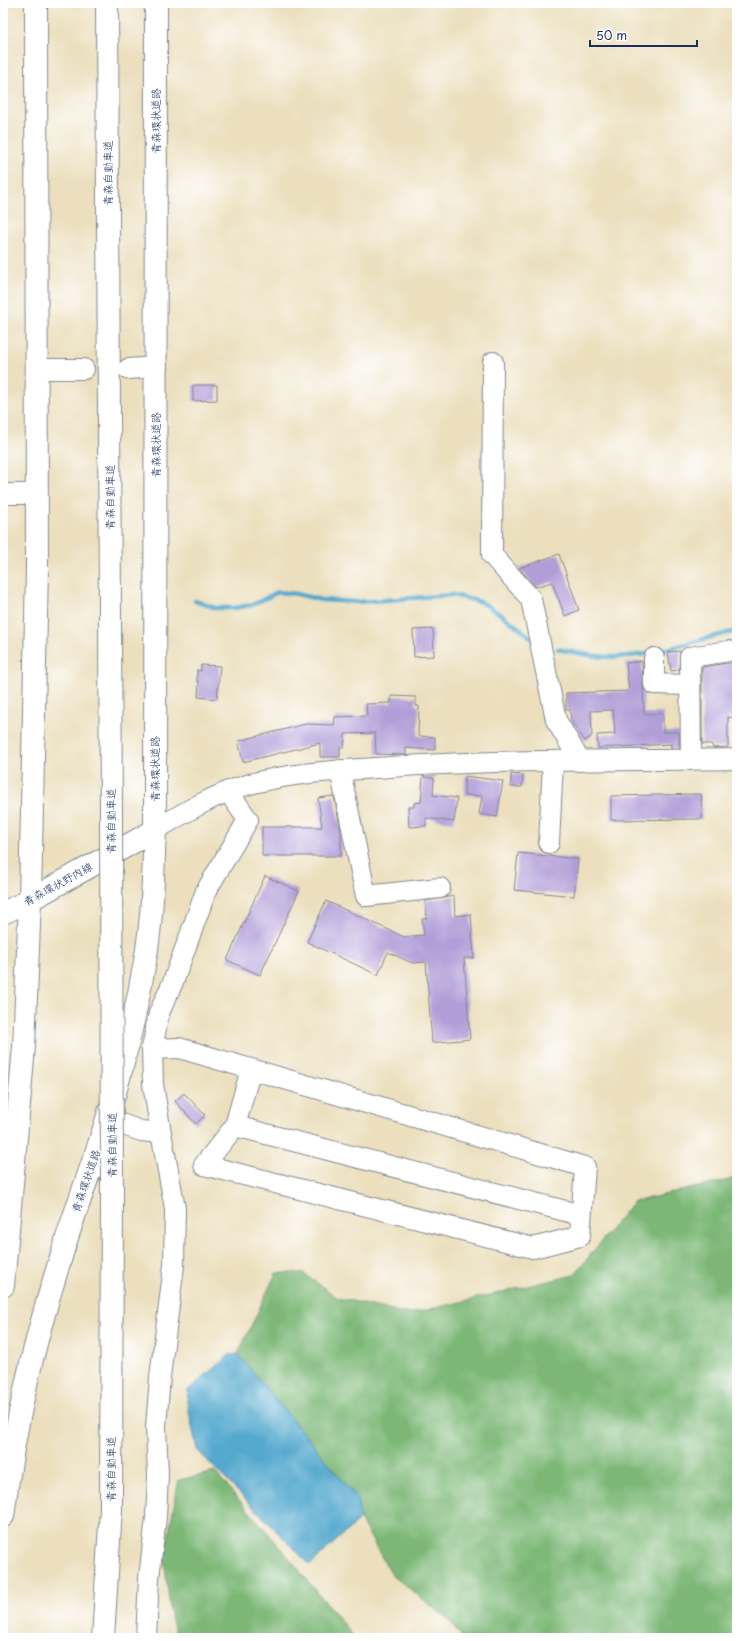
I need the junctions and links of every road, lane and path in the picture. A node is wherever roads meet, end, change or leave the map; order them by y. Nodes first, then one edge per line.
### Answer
1 (36, 3) edge
2 (107, 3) edge
3 (156, 3) edge
4 (493, 362) dead end
5 (157, 367) junction
6 (38, 369) junction
7 (84, 369) dead end
8 (128, 369) dead end
9 (3, 494) edge
10 (37, 494) junction
11 (729, 651) dead end
12 (654, 658) dead end
13 (689, 685) junction
14 (737, 759) edge
15 (691, 760) junction
16 (580, 761) junction
17 (553, 762) junction
18 (340, 770) junction
19 (228, 791) junction
20 (155, 830) junction
21 (549, 843) dead end
22 (440, 888) dead end
23 (30, 900) junction
24 (3, 913) edge
25 (152, 1048) junction
26 (251, 1069) junction
27 (107, 1119) junction
28 (235, 1126) junction
29 (161, 1133) junction
30 (581, 1215) junction
31 (3, 1286) edge
32 (3, 1516) edge
33 (103, 1638) edge
34 (146, 1638) edge

1 - 6 main road
2 - 33 main road, 青森自動車道, bridge
3 - 5 main road, 青森環状道路
4 - 16 street
5 - 8 street
5 - 20 main road, 青森環状道路
6 - 7 street
6 - 10 main road
9 - 10 street
10 - 23 main road
11 - 13 street
12 - 13 street
13 - 15 street
14 - 15 street
15 - 16 street
16 - 17 street
17 - 18 street
17 - 21 street
18 - 19 street
18 - 22 street
19 - 20 street
19 - 25 street
20 - 23 main road, 青森環状野内線
20 - 27 main road, 青森環状道路
23 - 24 main road, 青森環状野内線
23 - 31 main road
25 - 26 street
25 - 29 street
26 - 28 street
26 - 30 street
27 - 29 street
27 - 32 main road, 青森環状道路
28 - 30 street
28 - 30 street
29 - 34 street

